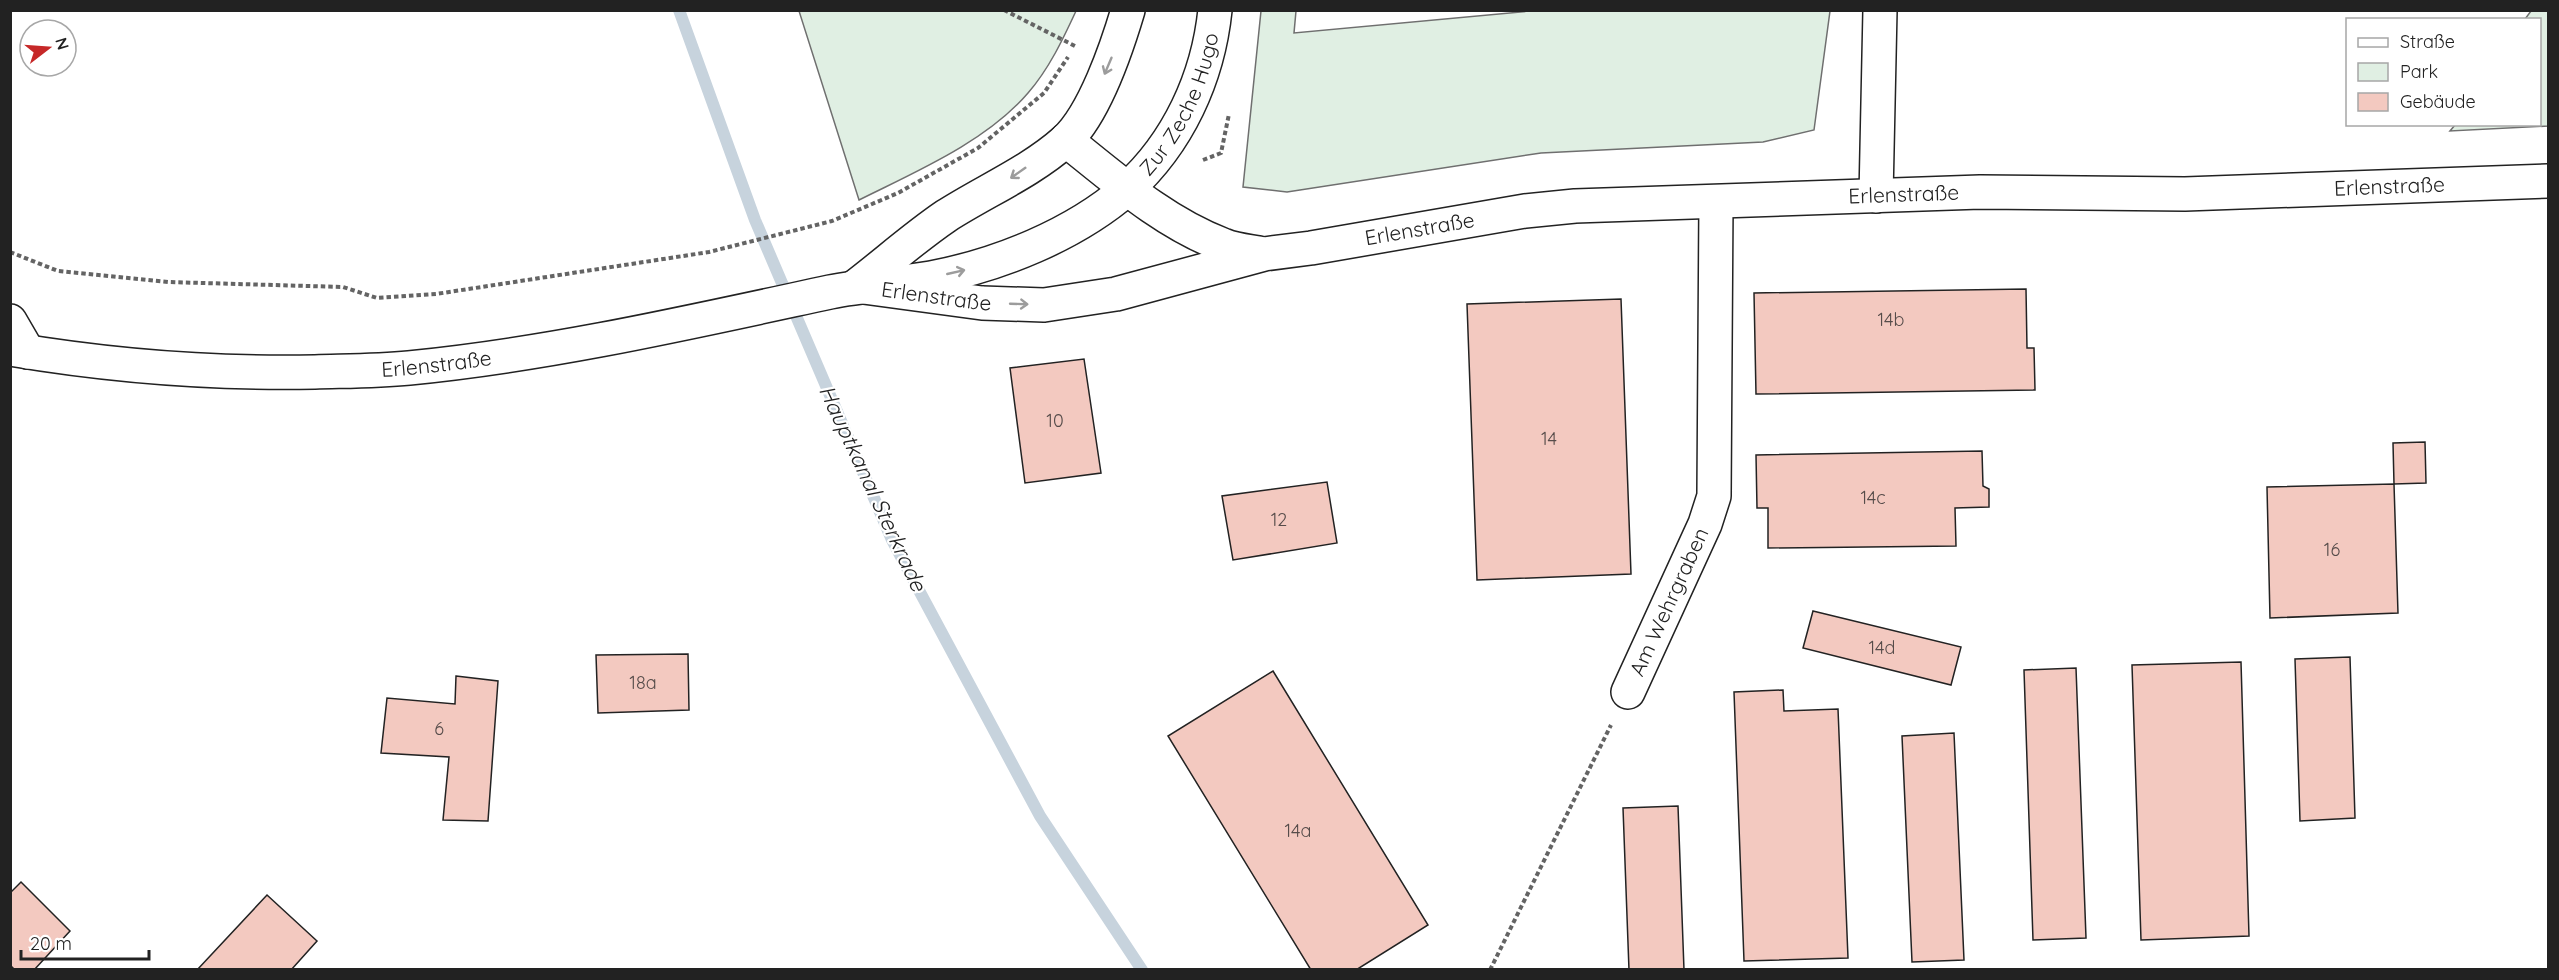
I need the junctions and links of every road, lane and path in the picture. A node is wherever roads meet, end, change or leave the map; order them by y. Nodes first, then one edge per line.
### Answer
1 (1004, 10) edge
2 (1128, 10) edge
3 (1215, 10) edge
4 (1880, 10) edge
5 (1079, 37) dead end
6 (1075, 46) junction
7 (1066, 140) junction
8 (2548, 181) edge
9 (1126, 189) junction
10 (1876, 196) junction
11 (1716, 202) junction
12 (10, 252) edge
13 (1263, 254) junction
14 (856, 286) junction
15 (10, 321) edge
16 (19, 350) edge
17 (1628, 692) joint
18 (1490, 969) edge

1 - 6 path
2 -> 7 main road
3 - 9 main road, Zur Zeche Hugo
4 - 10 main road
5 - 6 path
6 - 12 path
7 - 9 main road, Erlenstraße
7 -> 14 main road, Erlenstraße
8 - 10 main road, Erlenstraße
9 - 13 main road, Erlenstraße
14 -> 9 main road, Erlenstraße
10 - 11 main road, Erlenstraße
11 - 13 main road, Erlenstraße
11 - 17 main road, Am Wehrgraben
14 -> 13 main road, Erlenstraße
14 - 16 main road, Erlenstraße
15 - 16 main road
17 - 18 path, Am Wehrgraben

